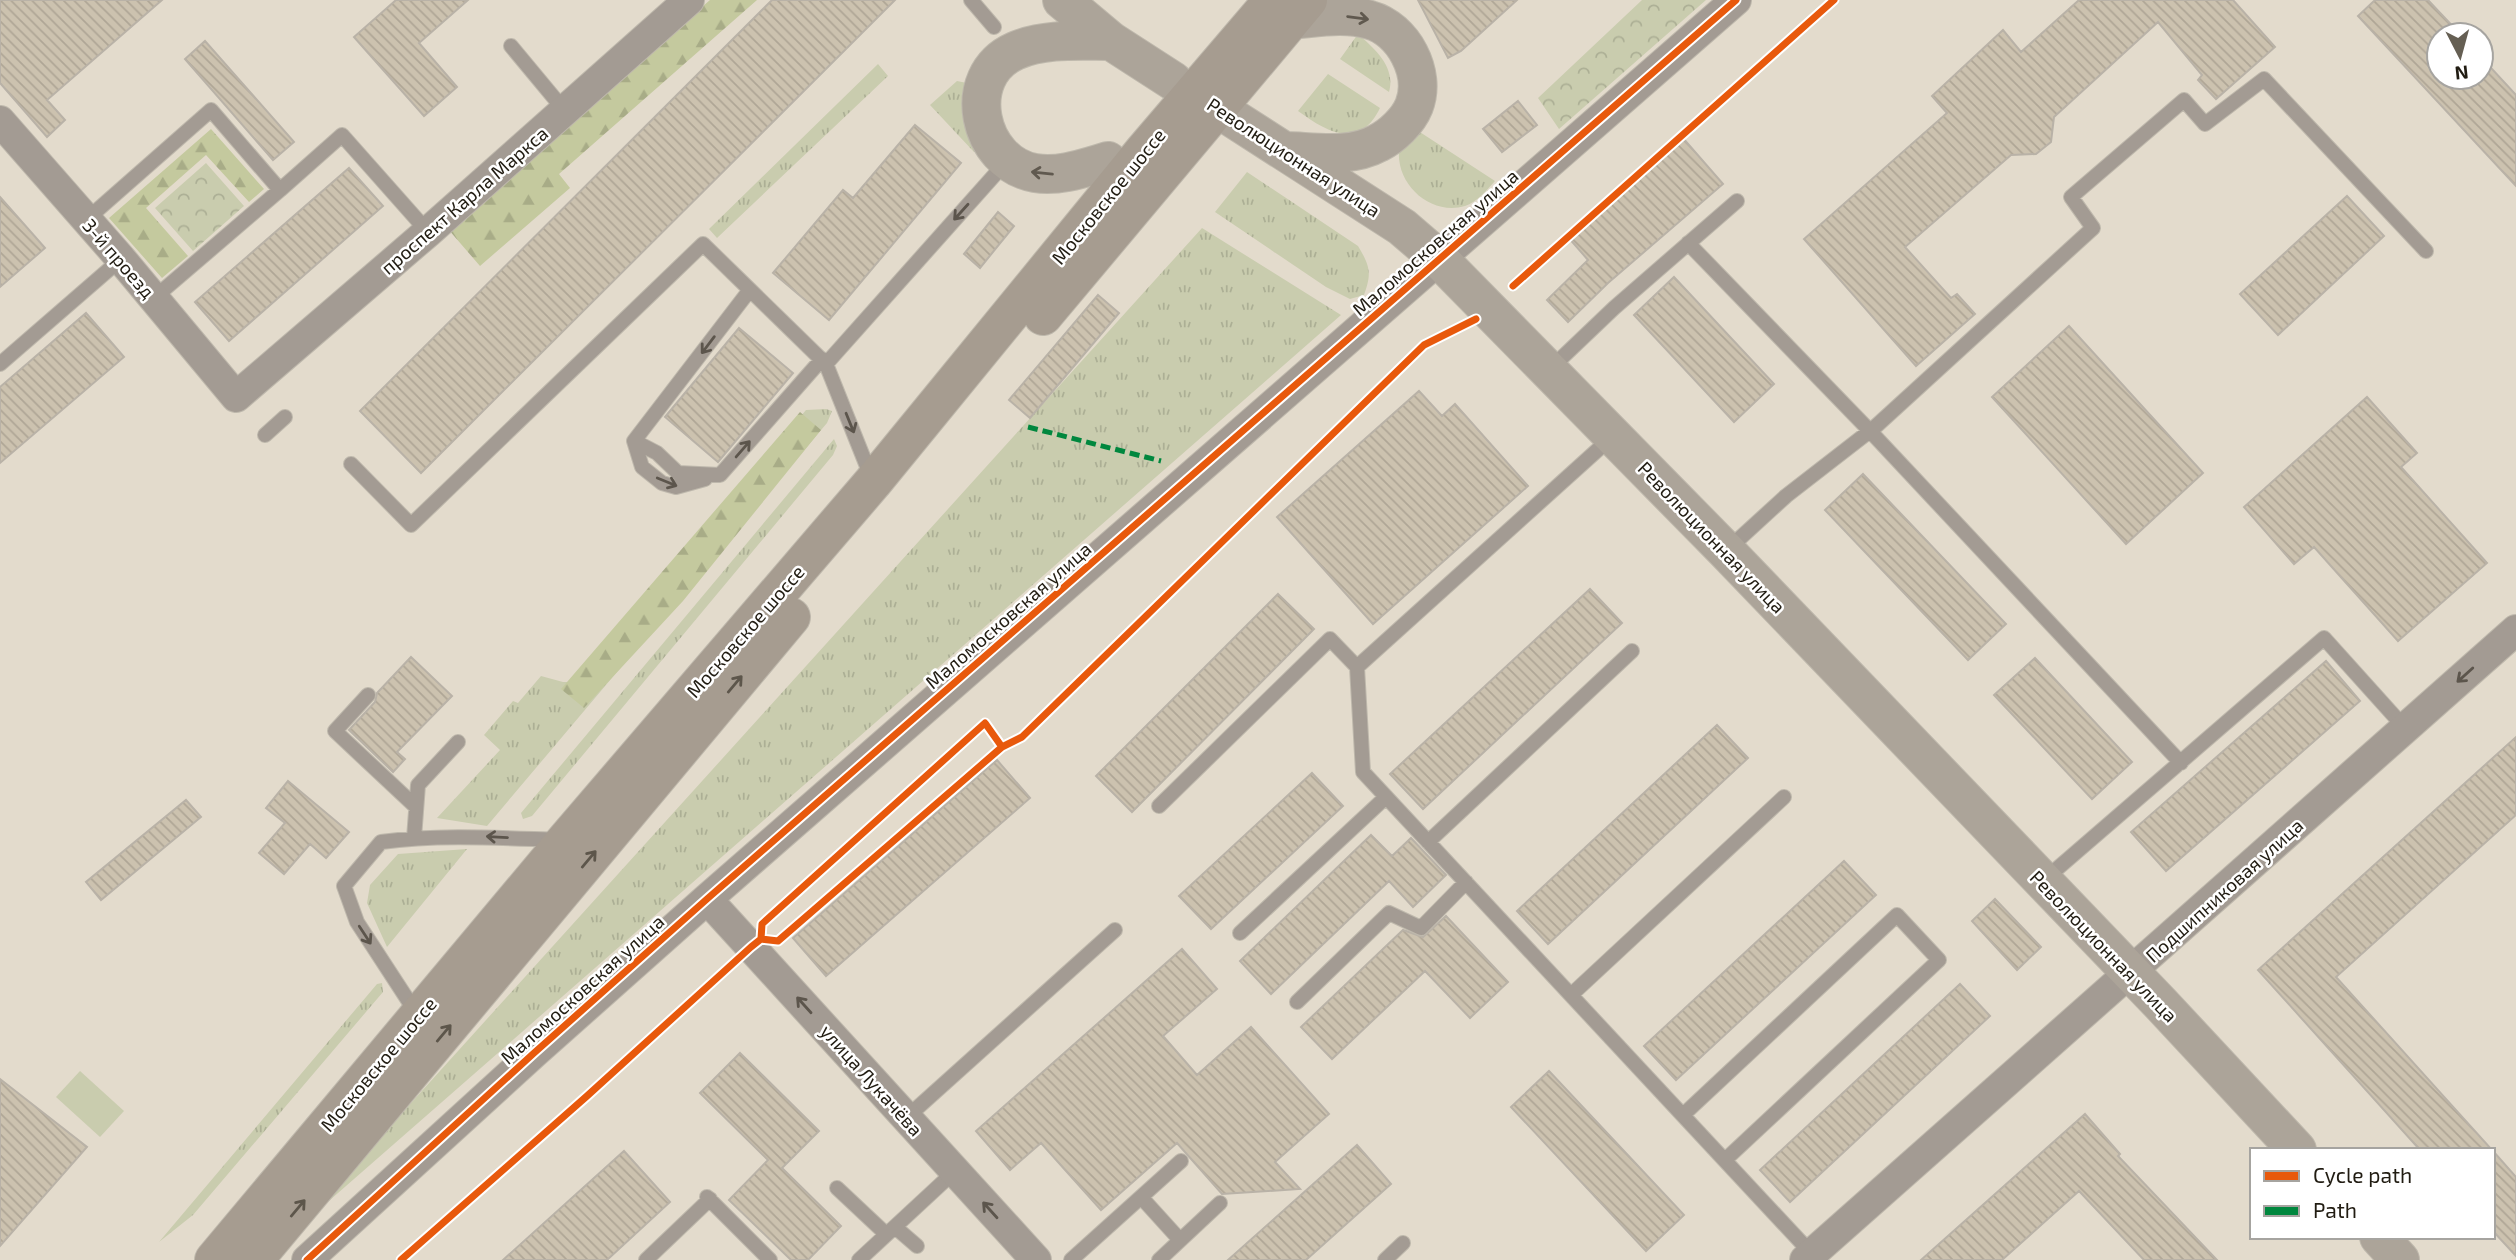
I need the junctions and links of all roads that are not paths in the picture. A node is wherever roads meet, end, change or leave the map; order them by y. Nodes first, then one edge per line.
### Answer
1 (689, 0) edge
2 (971, 0) edge
3 (1062, 0) edge
4 (1736, 0) edge
5 (1290, 7) edge
6 (1244, 15) edge
7 (994, 27) dead end
8 (1111, 41) junction
9 (511, 46) dead end
10 (1194, 94) junction
11 (565, 111) junction
12 (0, 121) edge
13 (1288, 151) junction
14 (1125, 157) junction
15 (1007, 161) junction
16 (280, 190) junction
17 (1737, 201) dead end
18 (86, 220) junction
19 (428, 232) junction
20 (1688, 243) junction
21 (2426, 251) dead end
22 (1438, 258) junction
23 (121, 259) junction
24 (749, 291) junction
25 (154, 298) junction
26 (824, 361) junction
27 (0, 365) edge
28 (1549, 370) junction
29 (236, 397) joint
30 (285, 417) dead end
31 (1870, 431) junction
32 (265, 435) dead end
33 (1614, 435) junction
34 (351, 464) dead end
35 (868, 470) junction
36 (1726, 551) junction
37 (2516, 630) edge
38 (1632, 651) dead end
39 (1357, 667) junction
40 (368, 695) dead end
41 (2405, 728) junction
42 (458, 742) dead end
43 (2181, 763) junction
44 (1386, 797) junction
45 (1784, 797) dead end
46 (1159, 806) dead end
47 (416, 807) junction
48 (414, 838) junction
49 (551, 840) junction
50 (1428, 842) junction
51 (1466, 882) junction
52 (2042, 882) junction
53 (707, 899) junction
54 (1115, 930) dead end
55 (1240, 933) dead end
56 (2130, 973) junction
57 (1571, 995) junction
58 (1297, 1002) dead end
59 (412, 1008) junction
60 (1682, 1115) junction
61 (906, 1118) junction
62 (2295, 1148) edge
63 (1725, 1160) junction
64 (1181, 1161) dead end
65 (955, 1171) junction
66 (837, 1188) dead end
67 (1141, 1197) junction
68 (1220, 1203) dead end
69 (890, 1231) junction
70 (2381, 1239) edge
71 (1181, 1240) junction
72 (1404, 1243) dead end
73 (917, 1246) dead end
74 (1809, 1257) edge
75 (184, 1260) edge
76 (214, 1260) edge
77 (254, 1260) edge
78 (307, 1260) edge
79 (646, 1260) edge
80 (770, 1260) edge
81 (859, 1260) edge
82 (1036, 1260) edge
83 (1071, 1260) edge
84 (1158, 1260) edge
85 (1385, 1260) edge
86 (2400, 1260) edge

1 - 11 street, проспект Карла Маркса
2 - 7 lane
3 - 8 main road, Революционная улица
4 - 22 street, Маломосковская улица
5 - 6 main road, Московское шоссе
5 - 10 main road, Московское шоссе
5 -> 13 main road
6 - 10 main road, Московское шоссе
8 - 10 main road, Революционная улица
8 - 15 main road
9 - 11 lane
10 - 13 main road, Революционная улица
10 - 14 main road, Московское шоссе
77 -> 10 main road, Московское шоссе
11 - 19 street, проспект Карла Маркса
12 - 18 street, 3-й проезд
13 - 22 main road, Революционная улица
14 -> 15 main road
14 - 35 main road, Московское шоссе
15 -> 26 lane
16 - 18 lane
16 - 19 lane
16 - 25 lane
17 - 20 lane
18 - 23 street, 3-й проезд
19 - 29 street, проспект Карла Маркса
20 - 28 lane
20 - 31 lane
21 - 31 lane
22 - 28 main road, Революционная улица
22 - 53 street, Маломосковская улица
23 - 25 street, 3-й проезд
23 - 27 lane
24 - 26 lane
24 -> 26 lane
24 - 34 lane
25 - 29 street, 3-й проезд
26 -> 35 lane
28 - 33 main road, Революционная улица
30 - 32 lane
31 - 36 lane
31 - 43 lane
33 - 36 main road, Революционная улица
33 - 39 lane
35 - 49 main road, Московское шоссе
36 - 52 main road, Революционная улица
37 -> 41 street, Подшипниковая улица
38 - 50 lane
39 - 44 lane
39 - 46 lane
40 - 47 lane
41 - 43 lane
41 - 56 street, Подшипниковая улица
42 - 47 lane
43 - 52 lane
44 - 50 lane
44 - 55 lane
45 - 57 lane
47 - 48 lane
49 -> 48 lane
48 -> 59 lane
49 - 59 main road, Московское шоссе
50 - 51 lane
51 - 57 lane
51 - 58 lane
52 - 56 main road, Революционная улица
61 -> 53 street, улица Лукачёва
53 - 78 street, Маломосковская улица
54 - 61 lane
56 - 62 main road, Революционная улица
56 - 74 street, Подшипниковая улица
57 - 60 lane
59 - 75 main road, Московское шоссе
59 - 76 main road, Московское шоссе
60 - 63 lane
60 - 63 lane
61 - 65 street, улица Лукачёва
63 - 74 lane
64 - 67 lane
65 - 69 lane
82 -> 65 street, улица Лукачёва
66 - 69 lane
67 - 71 lane
67 - 83 lane
68 - 71 lane
69 - 73 lane
69 - 81 lane
70 - 86 main road
71 - 84 lane
72 - 85 lane
79 - 80 lane

